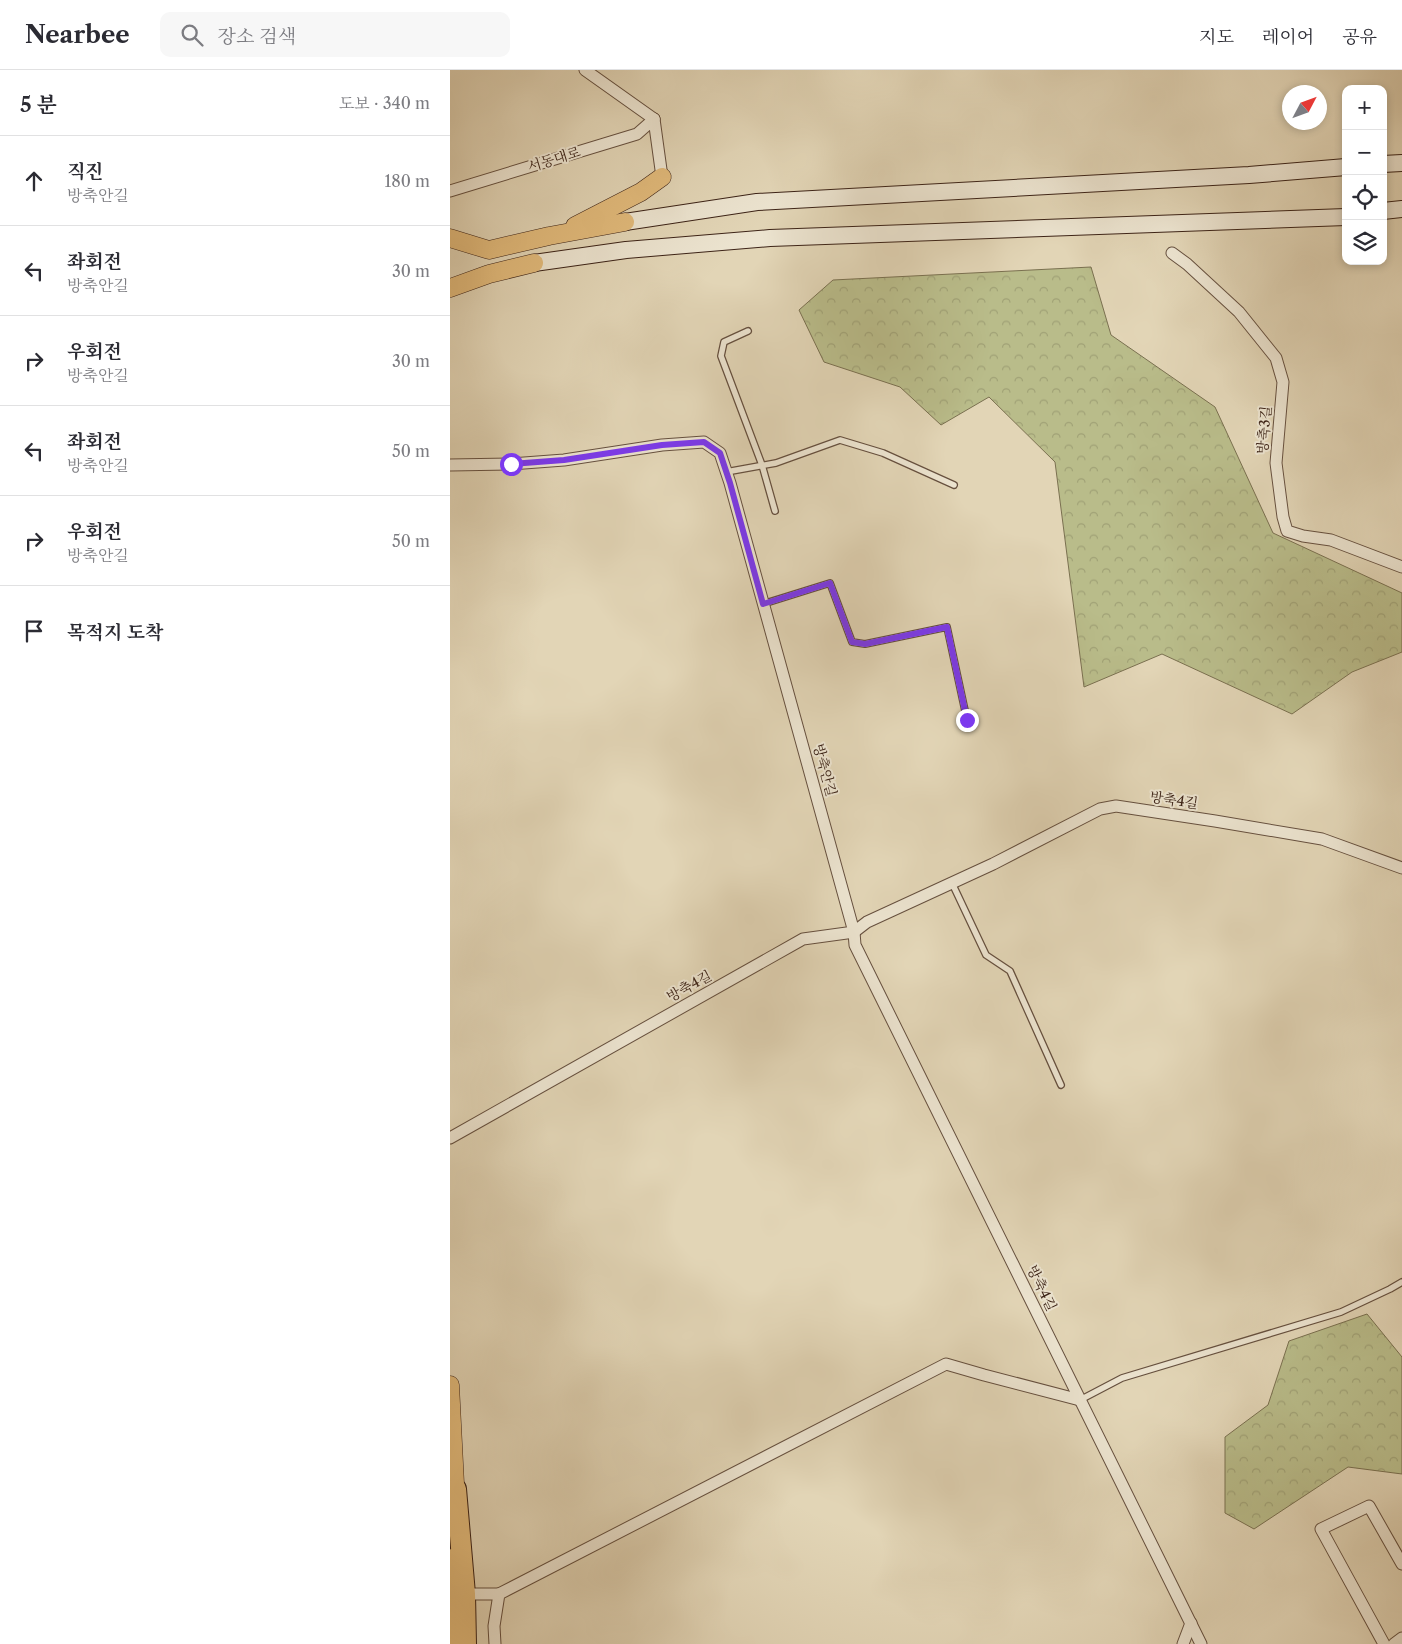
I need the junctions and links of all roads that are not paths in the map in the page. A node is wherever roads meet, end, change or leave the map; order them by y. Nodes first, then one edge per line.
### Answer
1 (585, 70) edge
2 (654, 119) junction
3 (1402, 163) edge
4 (1387, 164) edge
5 (1342, 167) edge
6 (662, 177) joint
7 (450, 191) edge
8 (1402, 209) edge
9 (1387, 211) edge
10 (1342, 217) edge
11 (625, 222) joint
12 (559, 234) junction
13 (450, 238) edge
14 (1172, 253) dead end
15 (534, 263) joint
16 (450, 288) edge
17 (748, 331) dead end
18 (450, 465) edge
19 (762, 465) junction
20 (726, 472) junction
21 (954, 485) dead end
22 (775, 511) dead end
23 (1402, 567) edge
24 (763, 604) junction
25 (967, 720) dead end
26 (1402, 868) edge
27 (952, 883) junction
28 (854, 932) junction
29 (855, 945) joint
30 (1061, 1085) dead end
31 (450, 1138) edge
32 (1402, 1282) edge
33 (450, 1385) edge
34 (1080, 1400) junction
35 (456, 1489) junction
36 (1402, 1564) edge
37 (466, 1594) junction
38 (499, 1594) junction
39 (1191, 1623) junction
40 (1402, 1638) edge
41 (452, 1644) edge
42 (466, 1644) edge
43 (494, 1644) edge
44 (1183, 1644) edge
45 (1201, 1644) edge
46 (1384, 1644) edge
47 (1394, 1644) edge

1 - 2 street
2 - 6 street
2 - 7 street, 서동대로
3 - 4 street
5 - 11 street
6 - 12 main road
8 - 9 street
10 - 15 street
11 - 12 main road
12 - 13 main road
14 - 23 street, 방축3길
15 - 16 main road
17 - 19 lane
18 - 20 street, 방축안길
19 - 20 lane
19 - 21 lane
19 - 22 lane
20 - 24 street, 방축안길
24 - 25 lane
24 - 28 street, 방축안길
26 - 27 street, 방축4길
27 - 28 street, 방축4길
27 - 30 lane
28 - 29 street, 방축안길
28 - 31 street, 방축4길
29 - 34 street, 방축4길
32 - 34 lane
33 - 35 main road
34 - 38 street
34 - 39 street, 방축4길
35 - 37 highway
35 - 41 main road
36 - 46 street
37 - 38 street
37 - 42 highway
38 - 43 street
39 - 44 street
39 - 45 street, 방축4길
40 - 47 street

